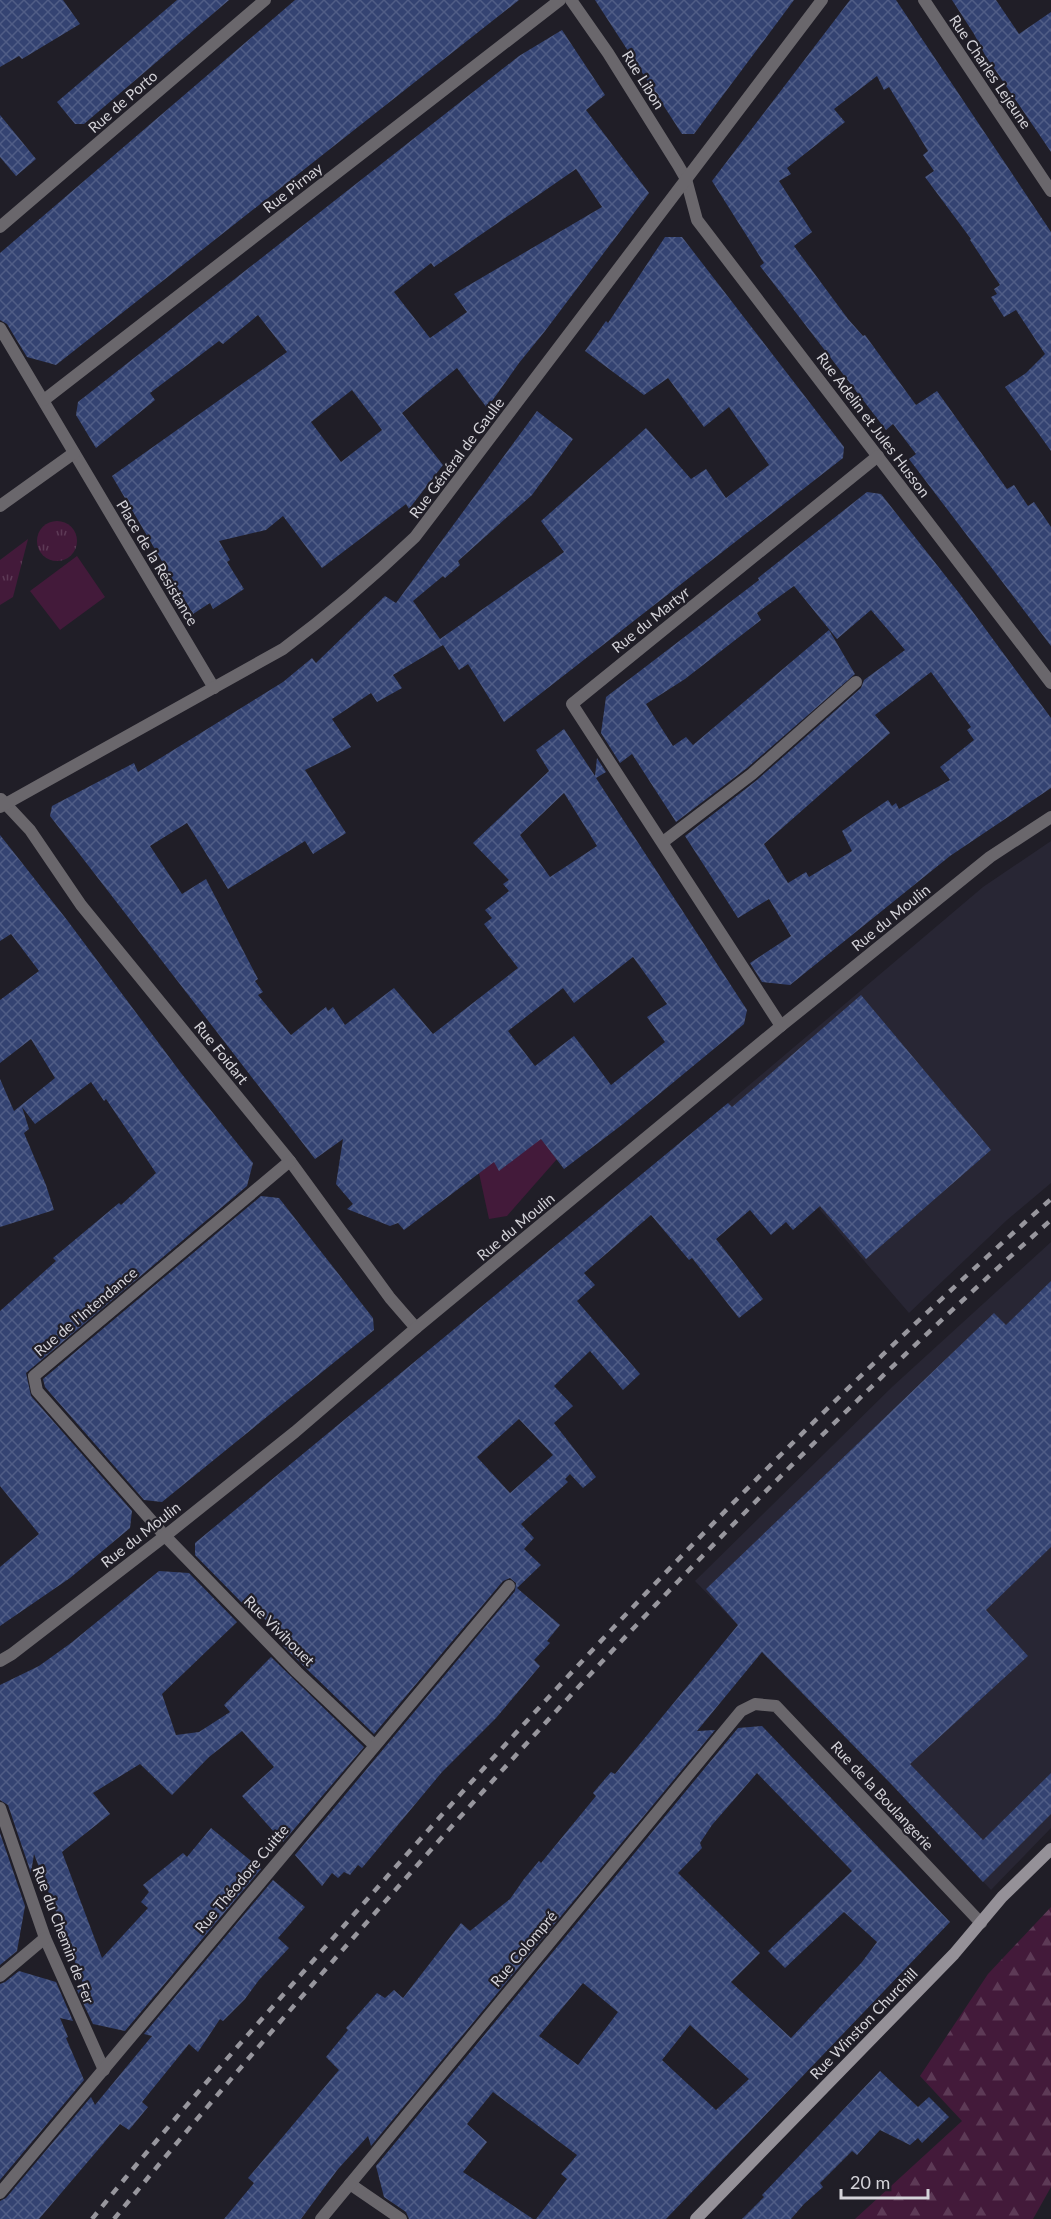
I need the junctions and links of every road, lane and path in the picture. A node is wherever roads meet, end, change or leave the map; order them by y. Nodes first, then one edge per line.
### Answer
1 (265, 0) edge
2 (561, 0) edge
3 (571, 0) edge
4 (822, 0) edge
5 (924, 0) edge
6 (686, 179) junction
7 (1051, 191) edge
8 (0, 227) edge
9 (0, 328) edge
10 (44, 400) junction
11 (74, 453) junction
12 (878, 456) junction
13 (0, 506) edge
14 (856, 682) dead end
15 (1051, 682) edge
16 (214, 688) junction
17 (1, 803) edge
18 (1051, 817) edge
19 (663, 842) junction
20 (781, 1026) junction
21 (290, 1161) junction
22 (416, 1329) junction
23 (165, 1536) junction
24 (509, 1586) dead end
25 (0, 1661) edge
26 (755, 1704) joint
27 (374, 1744) junction
28 (0, 1808) edge
29 (1051, 1849) edge
30 (981, 1923) junction
31 (45, 1938) junction
32 (0, 1976) edge
33 (104, 2070) junction
34 (350, 2184) junction
35 (0, 2193) edge
36 (321, 2219) edge
37 (401, 2219) edge
38 (696, 2219) edge

1 - 8 street, Rue de Porto
2 - 10 street, Rue Pirnay
3 - 6 street, Rue Libon
4 - 6 street, Rue Général de Gaulle
5 - 7 street, Rue Charles Lejeune
6 - 12 street, Rue Adelin et Jules Husson
6 - 16 street, Rue Général de Gaulle
9 - 10 street, Place de la Résistance
10 - 11 street, Place de la Résistance
11 - 13 street
11 - 16 street, Place de la Résistance
12 - 15 street, Rue Adelin et Jules Husson
12 - 19 street, Rue du Martyr
14 - 19 street
16 - 17 street, Rue Général de Gaulle
17 - 21 street, Rue Foidart
18 - 20 street, Rue du Moulin
19 - 20 street, Rue du Martyr
20 - 22 street, Rue du Moulin
21 - 22 street, Rue Foidart
21 - 23 street, Rue de l'Intendance
22 - 23 street, Rue du Moulin
23 - 25 street, Rue du Moulin
23 - 27 street, Rue Vivihouet
24 - 27 street, Rue Théodore Cuitte
26 - 30 street, Rue de la Boulangerie
26 - 34 street, Rue Colompré
27 - 33 street, Rue Théodore Cuitte
28 - 31 street, Rue du Chemin de Fer
29 - 30 main road, Rue Winston Churchill
30 - 38 main road, Rue Winston Churchill
31 - 32 street
31 - 33 street, Rue du Chemin de Fer
33 - 35 street, Rue Théodore Cuitte
34 - 36 street, Rue Colompré
34 - 37 street

